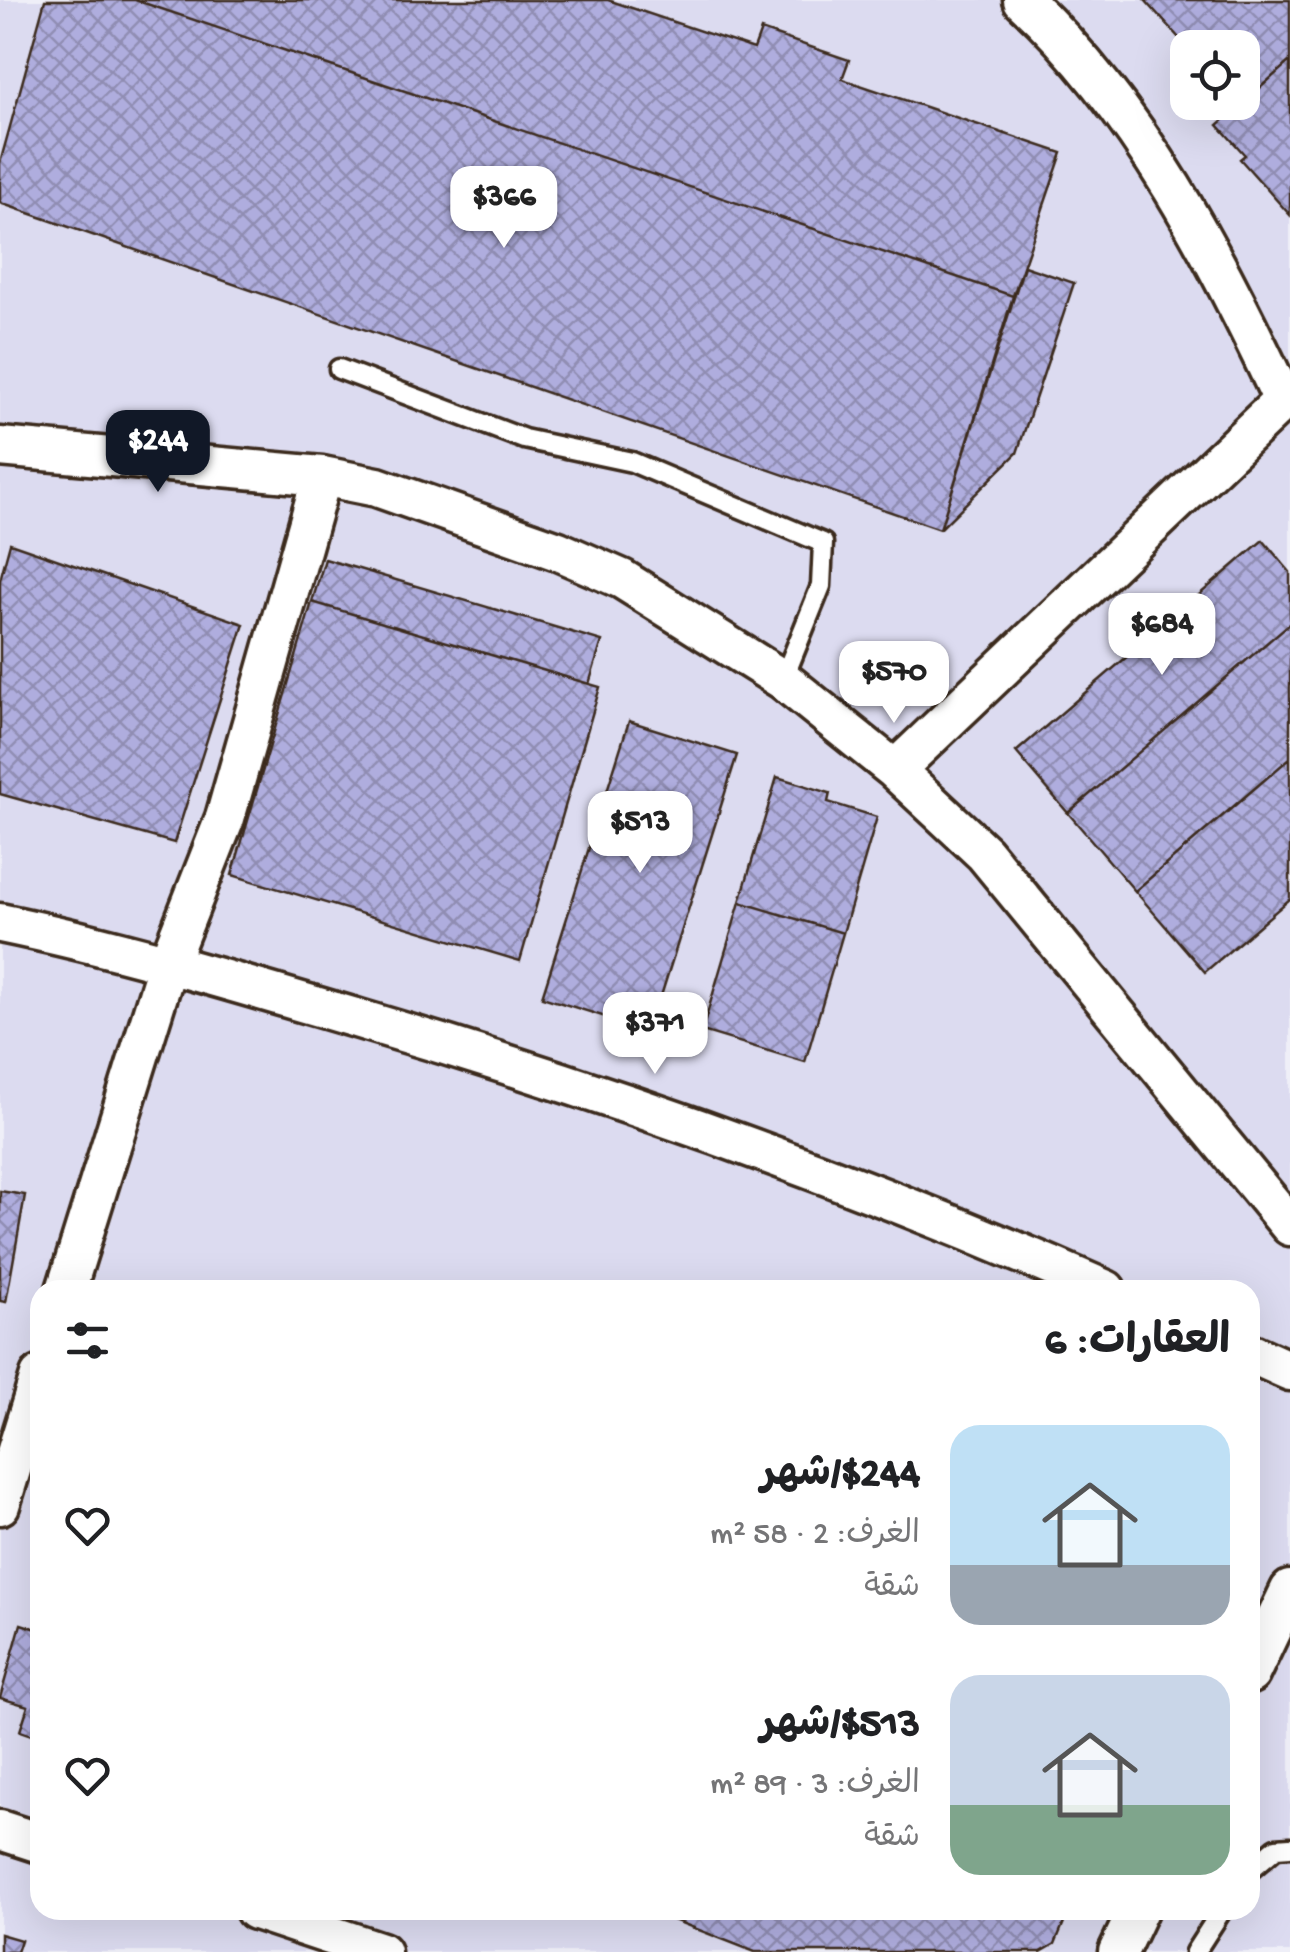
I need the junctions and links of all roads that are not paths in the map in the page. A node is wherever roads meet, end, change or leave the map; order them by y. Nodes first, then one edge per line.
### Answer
1 (1023, 0) edge
2 (339, 369) dead end
3 (1286, 397) edge
4 (0, 447) edge
5 (322, 476) junction
6 (784, 680) junction
7 (895, 770) junction
8 (0, 923) edge
9 (168, 963) junction
10 (1290, 1226) edge
11 (69, 1280) edge
12 (1083, 1280) edge
13 (1260, 1358) edge
14 (1290, 1371) edge
15 (30, 1408) edge
16 (0, 1505) edge
17 (1290, 1590) edge
18 (1260, 1653) edge
19 (0, 1830) edge
20 (30, 1840) edge
21 (1290, 1846) edge
22 (1260, 1858) edge
23 (285, 1920) edge
24 (1133, 1920) edge
25 (1216, 1920) edge
26 (381, 1952) edge
27 (1118, 1952) edge
28 (1195, 1952) edge

1 - 3 street
2 - 6 lane
3 - 7 street
4 - 5 street
5 - 6 street
5 - 9 street
6 - 7 street
7 - 10 street
8 - 9 street
9 - 11 street
9 - 12 street
13 - 14 street
15 - 16 street
17 - 18 street
19 - 20 street
21 - 22 lane
23 - 26 street
24 - 27 street
25 - 28 lane

